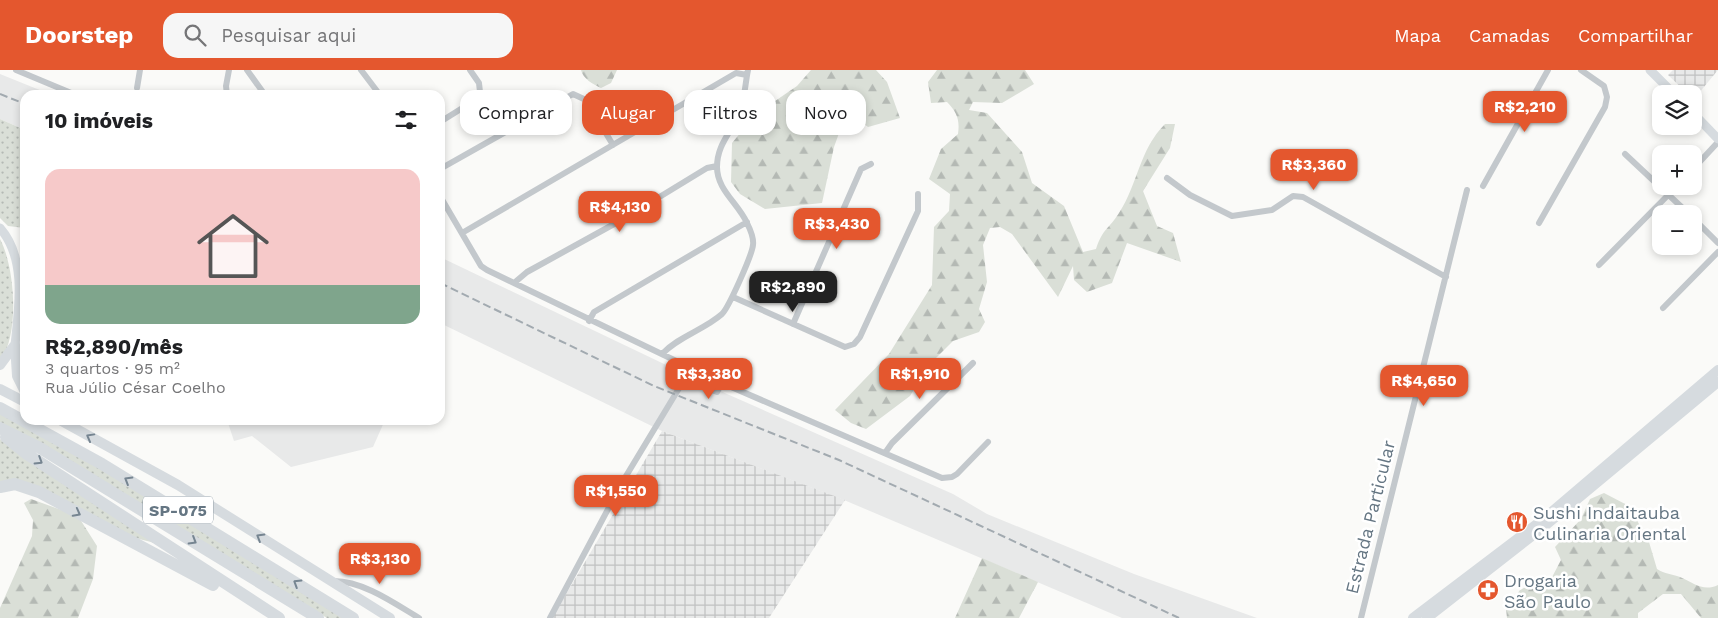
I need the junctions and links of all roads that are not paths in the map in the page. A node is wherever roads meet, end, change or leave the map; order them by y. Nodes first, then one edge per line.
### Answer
1 (16, 70) edge
2 (140, 70) edge
3 (229, 70) edge
4 (247, 70) edge
5 (361, 70) edge
6 (1548, 70) edge
7 (1581, 70) edge
8 (1650, 70) edge
9 (471, 71) edge
10 (748, 72) edge
11 (1658, 74) edge
12 (1667, 85) edge
13 (136, 88) dead end
14 (64, 90) edge
15 (226, 90) edge
16 (261, 90) edge
17 (376, 90) edge
18 (445, 119) edge
19 (1702, 123) edge
20 (1718, 141) edge
21 (614, 145) junction
22 (1625, 154) dead end
23 (1702, 159) edge
24 (871, 164) dead end
25 (445, 166) edge
26 (717, 166) junction
27 (1167, 178) dead end
28 (1652, 179) edge
29 (1482, 186) dead end
30 (1467, 190) dead end
31 (918, 194) dead end
32 (1668, 195) edge
33 (1670, 195) edge
34 (445, 204) edge
35 (1680, 205) edge
36 (747, 222) junction
37 (1539, 223) dead end
38 (1702, 227) edge
39 (0, 228) edge
40 (462, 233) junction
41 (1718, 243) edge
42 (1718, 252) edge
43 (1599, 266) dead end
44 (1446, 278) junction
45 (514, 283) junction
46 (732, 297) junction
47 (1663, 308) dead end
48 (589, 321) junction
49 (793, 324) junction
50 (15, 345) junction
51 (662, 354) junction
52 (973, 362) dead end
53 (0, 365) edge
54 (1718, 370) edge
55 (20, 382) edge
56 (1718, 382) edge
57 (722, 383) junction
58 (0, 389) edge
59 (20, 399) edge
60 (0, 408) edge
61 (20, 419) edge
62 (31, 425) edge
63 (69, 425) edge
64 (0, 428) edge
65 (0, 432) edge
66 (988, 442) dead end
67 (885, 453) junction
68 (0, 487) edge
69 (333, 581) junction
70 (278, 618) edge
71 (318, 618) edge
72 (353, 618) edge
73 (390, 618) edge
74 (419, 618) edge
75 (550, 618) edge
76 (1361, 618) edge
77 (1412, 618) edge
78 (1427, 618) edge

1 - 14 street
2 - 13 street
3 - 15 street
4 - 16 street
5 - 17 street
6 - 29 street
7 - 37 street
8 - 11 main road
9 - 18 street
10 - 21 street
10 - 26 street
11 - 12 main road
19 - 20 main road
20 - 23 street
21 - 25 street
21 - 40 street
22 - 28 street
24 - 49 street
26 - 36 street
26 - 45 street
27 - 44 street
30 - 44 street, Estrada Particular
31 - 49 street
32 - 43 street
33 - 35 street
34 - 40 street
36 - 46 street
36 - 48 street
38 - 41 street
39 - 50 main road
40 - 45 street
42 - 47 street
44 - 76 street, Estrada Particular
45 - 48 street
46 - 49 street
46 - 51 street
48 - 51 street
50 - 53 main road
50 - 55 main road
51 - 57 street
52 - 67 street
54 - 77 main road
56 - 78 main road
57 - 67 street
57 - 75 street
58 - 59 main road
61 -> 60 highway, SP-075
72 -> 62 highway, SP-075
69 -> 63 main road
64 -> 71 highway, SP-075
65 -> 70 highway
66 - 67 street
68 -> 70 highway
69 - 73 main road
69 - 74 street

